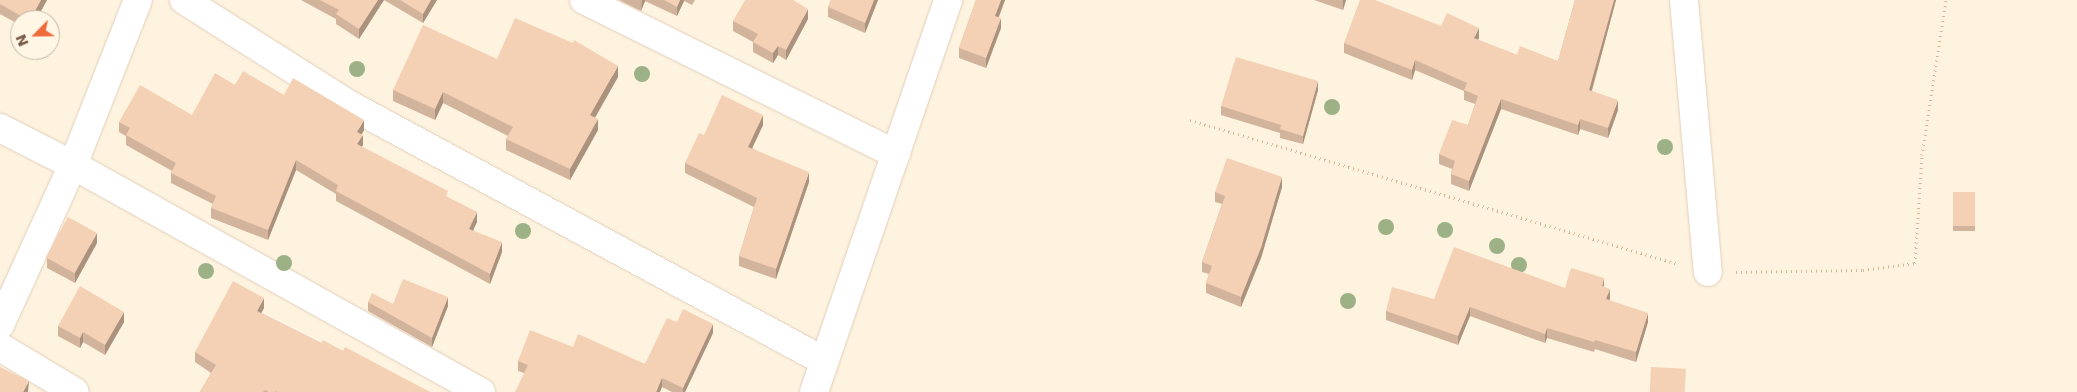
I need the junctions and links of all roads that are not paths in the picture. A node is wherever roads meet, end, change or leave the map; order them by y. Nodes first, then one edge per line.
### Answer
1 (138, 0) edge
2 (184, 0) edge
3 (584, 0) edge
4 (948, 0) edge
5 (1684, 0) edge
6 (0, 128) edge
7 (896, 154) junction
8 (73, 165) junction
9 (1708, 272) road end
10 (0, 325) edge
11 (0, 347) edge
12 (824, 361) junction
13 (75, 392) edge
14 (481, 392) edge
15 (814, 392) edge

1 - 8 street
2 - 12 street
3 - 7 street
4 - 7 street
5 - 9 street
6 - 8 street
7 - 12 street
8 - 10 street
8 - 14 street
11 - 13 street
12 - 15 street

